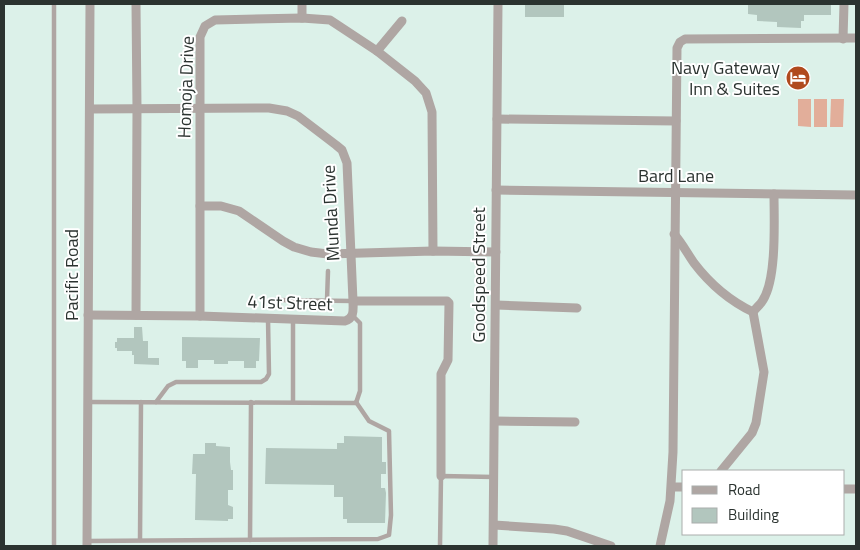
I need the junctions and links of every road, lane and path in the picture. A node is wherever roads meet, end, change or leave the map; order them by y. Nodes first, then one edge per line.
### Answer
1 (54, 4) edge
2 (90, 4) edge
3 (136, 4) edge
4 (302, 4) edge
5 (498, 4) edge
6 (844, 4) edge
7 (302, 18) junction
8 (402, 21) dead end
9 (856, 38) edge
10 (843, 39) junction
11 (377, 51) junction
12 (90, 109) junction
13 (137, 109) junction
14 (200, 110) junction
15 (497, 119) junction
16 (676, 121) junction
17 (496, 190) junction
18 (675, 192) junction
19 (774, 194) junction
20 (856, 195) edge
21 (200, 206) junction
22 (674, 234) junction
23 (432, 251) junction
24 (496, 252) junction
25 (350, 253) junction
26 (328, 271) dead end
27 (276, 300) dead end
28 (327, 300) junction
29 (353, 301) junction
30 (496, 305) junction
31 (577, 308) dead end
32 (753, 312) junction
33 (88, 315) junction
34 (136, 315) junction
35 (352, 315) junction
36 (200, 316) junction
37 (268, 319) junction
38 (293, 320) junction
39 (88, 402) junction
40 (141, 402) junction
41 (156, 402) junction
42 (251, 402) junction
43 (293, 402) junction
44 (356, 402) junction
45 (495, 421) junction
46 (575, 422) dead end
47 (722, 470) edge
48 (441, 476) junction
49 (494, 477) junction
50 (672, 487) junction
51 (682, 488) edge
52 (494, 525) junction
53 (140, 540) junction
54 (250, 540) junction
55 (87, 543) edge
56 (54, 546) edge
57 (440, 546) edge
58 (494, 546) edge
59 (611, 546) edge
60 (660, 546) edge

1 - 56 lane
2 - 12 street, Pacific Road
3 - 13 street
4 - 7 street
5 - 15 street, Goodspeed Street
6 - 10 street
7 - 11 street, Homoja Drive
7 - 14 street, Homoja Drive
8 - 11 street
9 - 10 street
10 - 16 street
11 - 23 street, Homoja Drive
12 - 13 street, Munda Drive
12 - 33 street, Pacific Road
13 - 14 street, Munda Drive
13 - 34 street
14 - 21 street, Homoja Drive
14 - 25 street, Munda Drive
15 - 16 street
15 - 17 street, Goodspeed Street
16 - 18 street
17 - 18 street, Bard Lane
17 - 24 street, Goodspeed Street
18 - 19 street, Bard Lane
18 - 22 street
19 - 20 street, Bard Lane
19 - 32 street
21 - 25 street
21 - 36 street, Homoja Drive
22 - 32 street
22 - 50 street
23 - 24 street
23 - 25 street
24 - 30 street, Goodspeed Street
25 - 29 street, Munda Drive
26 - 28 lane
27 - 28 lane
28 - 29 lane
29 - 35 street, 41st Street
29 - 48 street, 41st Street
30 - 31 street
30 - 45 street, Goodspeed Street
32 - 47 street
33 - 34 street, 41st Street
33 - 39 street, Pacific Road
34 - 36 street, 41st Street
35 - 38 street, 41st Street
35 - 44 lane
36 - 37 street, 41st Street
37 - 38 street, 41st Street
37 - 41 lane
38 - 43 lane
39 - 40 lane
39 - 55 street, Pacific Road
40 - 41 lane
40 - 53 lane
41 - 42 lane
42 - 43 lane
42 - 54 lane
43 - 44 lane
44 - 54 lane
45 - 46 street
45 - 49 street, Goodspeed Street
48 - 49 lane
48 - 57 lane
49 - 52 street, Goodspeed Street
50 - 51 street
50 - 60 street
52 - 58 street, Goodspeed Street
52 - 59 street
53 - 54 lane
53 - 55 lane

